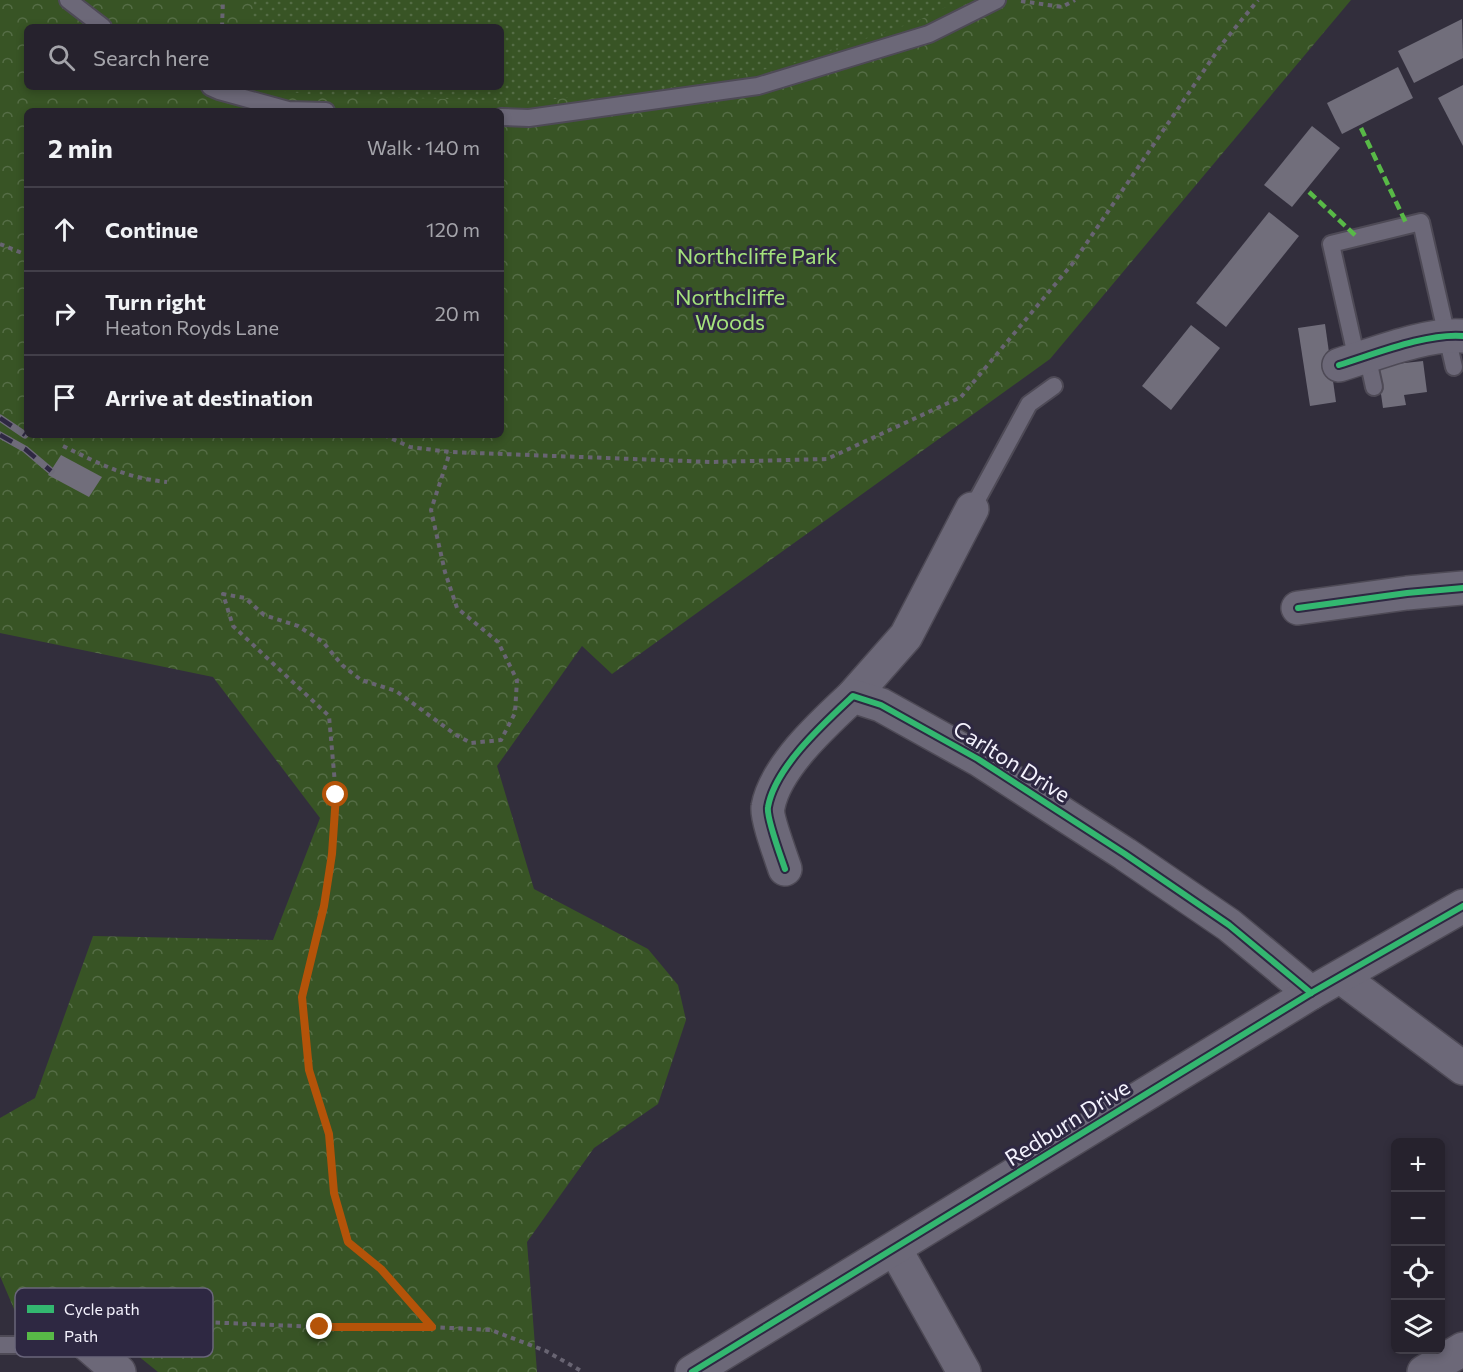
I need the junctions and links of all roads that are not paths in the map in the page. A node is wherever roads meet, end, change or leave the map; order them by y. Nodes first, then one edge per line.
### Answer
1 (68, 0) edge
2 (997, 0) edge
3 (99, 24) edge
4 (217, 90) edge
5 (281, 108) edge
6 (504, 117) edge
7 (1454, 335) edge
8 (1354, 360) junction
9 (1454, 367) dead end
10 (1054, 386) dead end
11 (1374, 387) dead end
12 (972, 509) joint
13 (1463, 588) edge
14 (1298, 608) dead end
15 (853, 696) junction
16 (784, 869) dead end
17 (1463, 906) edge
18 (1341, 977) junction
19 (1311, 993) junction
20 (1463, 1068) edge
21 (895, 1249) junction
22 (1463, 1349) edge
23 (102, 1357) edge
24 (119, 1372) edge
25 (692, 1372) edge
26 (964, 1372) edge
27 (1424, 1372) edge

1 - 3 lane
2 - 6 lane
4 - 5 lane
7 - 8 street
7 - 8 lane
7 - 9 lane
8 - 11 lane
10 - 12 lane
12 - 15 street
13 - 14 street
15 - 16 street
15 - 19 street, Carlton Drive
17 - 18 street, Redburn Drive
18 - 19 street, Redburn Drive
18 - 20 street
19 - 21 street, Redburn Drive
21 - 25 street, Redburn Drive
21 - 26 street
22 - 27 street
23 - 24 street

